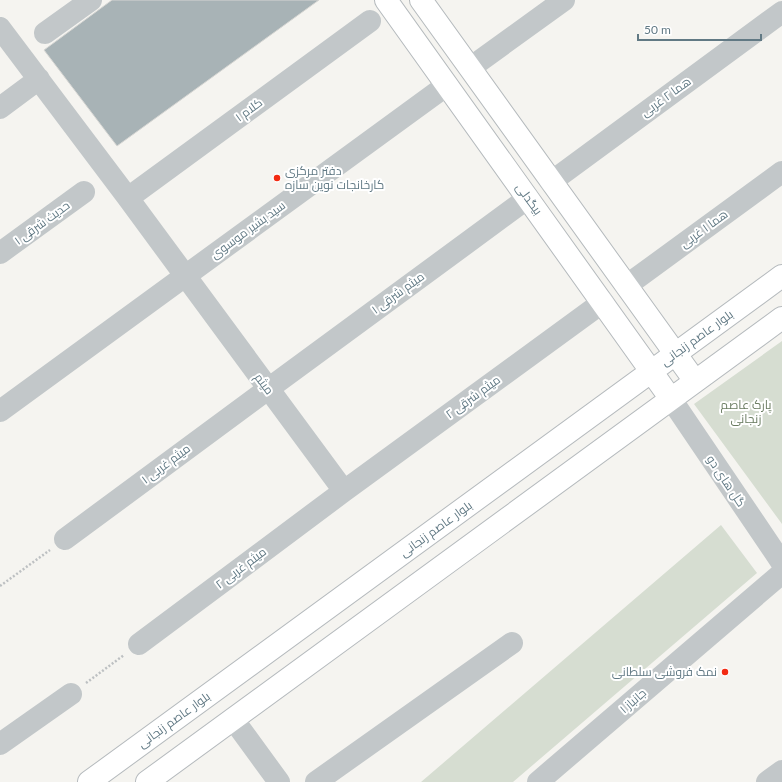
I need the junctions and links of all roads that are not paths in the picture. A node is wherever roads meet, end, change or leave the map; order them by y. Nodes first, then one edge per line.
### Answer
1 (90, 0) edge
2 (386, 0) edge
3 (421, 0) edge
4 (564, 0) edge
5 (782, 12) edge
6 (370, 21) dead end
7 (0, 29) edge
8 (44, 33) dead end
9 (470, 68) junction
10 (39, 79) junction
11 (447, 85) junction
12 (0, 108) edge
13 (782, 172) edge
14 (551, 182) junction
15 (84, 192) dead end
16 (128, 198) junction
17 (528, 198) junction
18 (0, 253) edge
19 (782, 276) edge
20 (185, 277) junction
21 (626, 286) junction
22 (602, 302) junction
23 (782, 318) edge
24 (675, 354) junction
25 (652, 371) junction
26 (695, 381) junction
27 (268, 389) junction
28 (671, 399) junction
29 (0, 411) edge
30 (344, 491) junction
31 (65, 540) road end
32 (782, 564) edge
33 (782, 573) edge
34 (512, 643) dead end
35 (139, 644) road end
36 (71, 694) road end
37 (233, 719) junction
38 (0, 744) edge
39 (782, 771) edge
40 (89, 782) edge
41 (147, 782) edge
42 (279, 782) edge
43 (316, 782) edge
44 (538, 782) edge
45 (767, 782) edge

1 - 8 street
2 - 11 main road, بیگدلی
3 - 9 main road
4 - 9 street
5 - 14 street, هما ۲ غربی
6 - 16 street, کلام ۱
7 - 10 street
9 - 11 main road
9 - 14 main road
10 - 12 street
10 - 16 street
11 - 17 main road, بیگدلی
11 - 20 street, سید بشیر موسوی
13 - 21 street, هما ۱ غربی
14 - 21 main road
15 - 18 street, حدیث شرقی ۱
16 - 20 street
17 - 22 main road, بیگدلی
17 - 27 street, میثم شرقی ۱
19 - 24 main road, بلوار عاصم زنجانی
20 - 27 street, میثم
20 - 29 street, سید بشیر موسوی
21 - 24 main road
22 - 25 main road, بیگدلی
22 - 30 street, میثم شرقی ۲
23 - 26 main road
24 - 25 main road, بلوار عاصم زنجانی
24 - 26 main road
25 - 28 main road, بیگدلی
25 - 40 main road, بلوار عاصم زنجانی
26 - 28 main road
27 - 30 street, میثم
27 - 31 street, میثم غربی ۱
28 - 32 street, گل های دو
28 - 37 main road
30 - 35 street, میثم غربی ۲
33 - 44 street, جانباز ۱
34 - 43 street
36 - 38 street
37 - 41 main road
37 - 42 street
39 - 45 street

